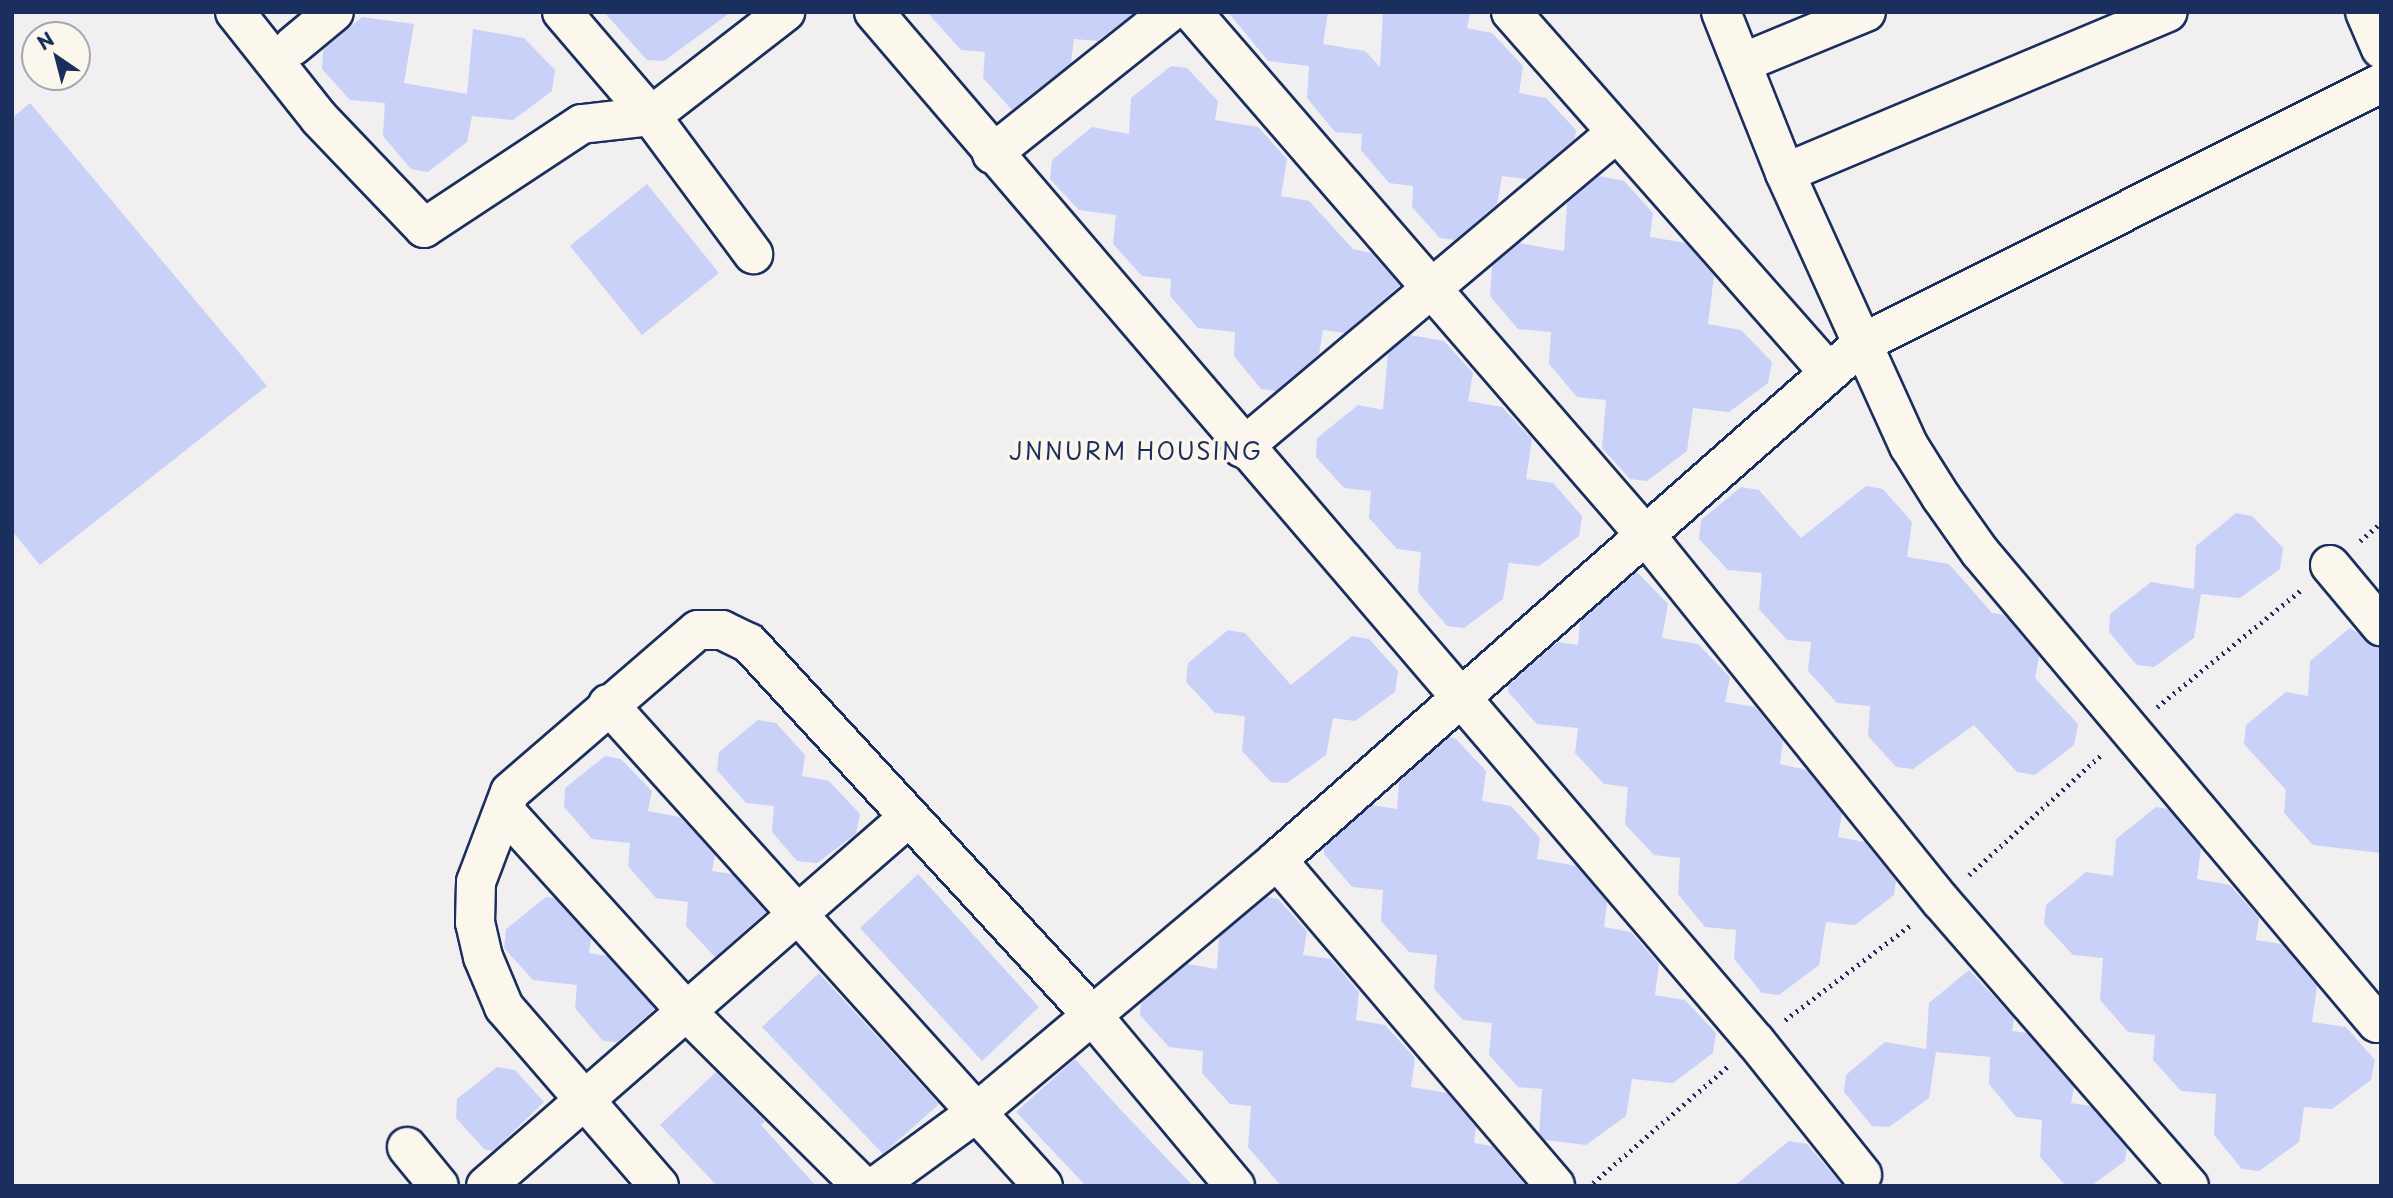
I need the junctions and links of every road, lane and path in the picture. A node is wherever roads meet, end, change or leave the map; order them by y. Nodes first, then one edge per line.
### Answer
1 (235, 12) edge
2 (334, 12) edge
3 (562, 12) edge
4 (785, 12) edge
5 (874, 12) edge
6 (1170, 12) edge
7 (1192, 12) edge
8 (1511, 12) edge
9 (1721, 12) edge
10 (1866, 12) edge
11 (2168, 12) edge
12 (2365, 12) edge
13 (293, 46) dead end
14 (2381, 49) edge
15 (1742, 64) junction
16 (2381, 83) edge
17 (651, 116) junction
18 (1616, 133) junction
19 (992, 154) junction
20 (1785, 173) junction
21 (753, 254) dead end
22 (1430, 290) junction
23 (1863, 342) junction
24 (1828, 372) junction
25 (1242, 448) junction
26 (2381, 523) edge
27 (1647, 537) junction
28 (2330, 565) junction
29 (2381, 626) edge
30 (1460, 697) junction
31 (608, 704) junction
32 (2129, 730) junction
33 (504, 810) junction
34 (909, 817) junction
35 (1278, 860) junction
36 (1941, 901) junction
37 (799, 913) junction
38 (687, 1011) junction
39 (1092, 1015) junction
40 (2377, 1023) dead end
41 (1755, 1042) junction
42 (582, 1099) junction
43 (977, 1112) junction
44 (407, 1147) dead end
45 (1863, 1175) dead end
46 (439, 1186) edge
47 (486, 1186) edge
48 (659, 1186) edge
49 (862, 1186) edge
50 (876, 1186) edge
51 (1043, 1186) edge
52 (1235, 1186) edge
53 (1555, 1186) edge
54 (1589, 1186) edge
55 (2189, 1186) edge

1 - 17 street
2 - 13 street
3 - 17 street
4 - 17 street
5 - 19 street
6 - 19 street
7 - 22 street
8 - 18 street
9 - 15 street
10 - 15 street
11 - 20 street
12 - 14 street
15 - 20 street
16 - 23 street
17 - 21 street
18 - 22 street
18 - 24 street
19 - 25 street
20 - 23 street
22 - 25 street
22 - 27 street
23 - 24 street
23 - 32 street
24 - 27 street
25 - 30 street
26 - 28 path
27 - 30 street
27 - 36 street
28 - 29 street
28 - 32 path
30 - 35 street
30 - 41 street
31 - 33 street
31 - 34 street
31 - 37 street
32 - 36 path
32 - 40 street
33 - 38 street
33 - 42 street
34 - 37 street
34 - 39 street
35 - 39 street
35 - 53 street
36 - 41 path
36 - 55 street
37 - 38 street
37 - 43 street
38 - 42 street
38 - 49 street
39 - 43 street
39 - 52 street
41 - 45 street
41 - 54 path
42 - 47 street
42 - 48 street
43 - 50 street
43 - 51 street
44 - 46 street

